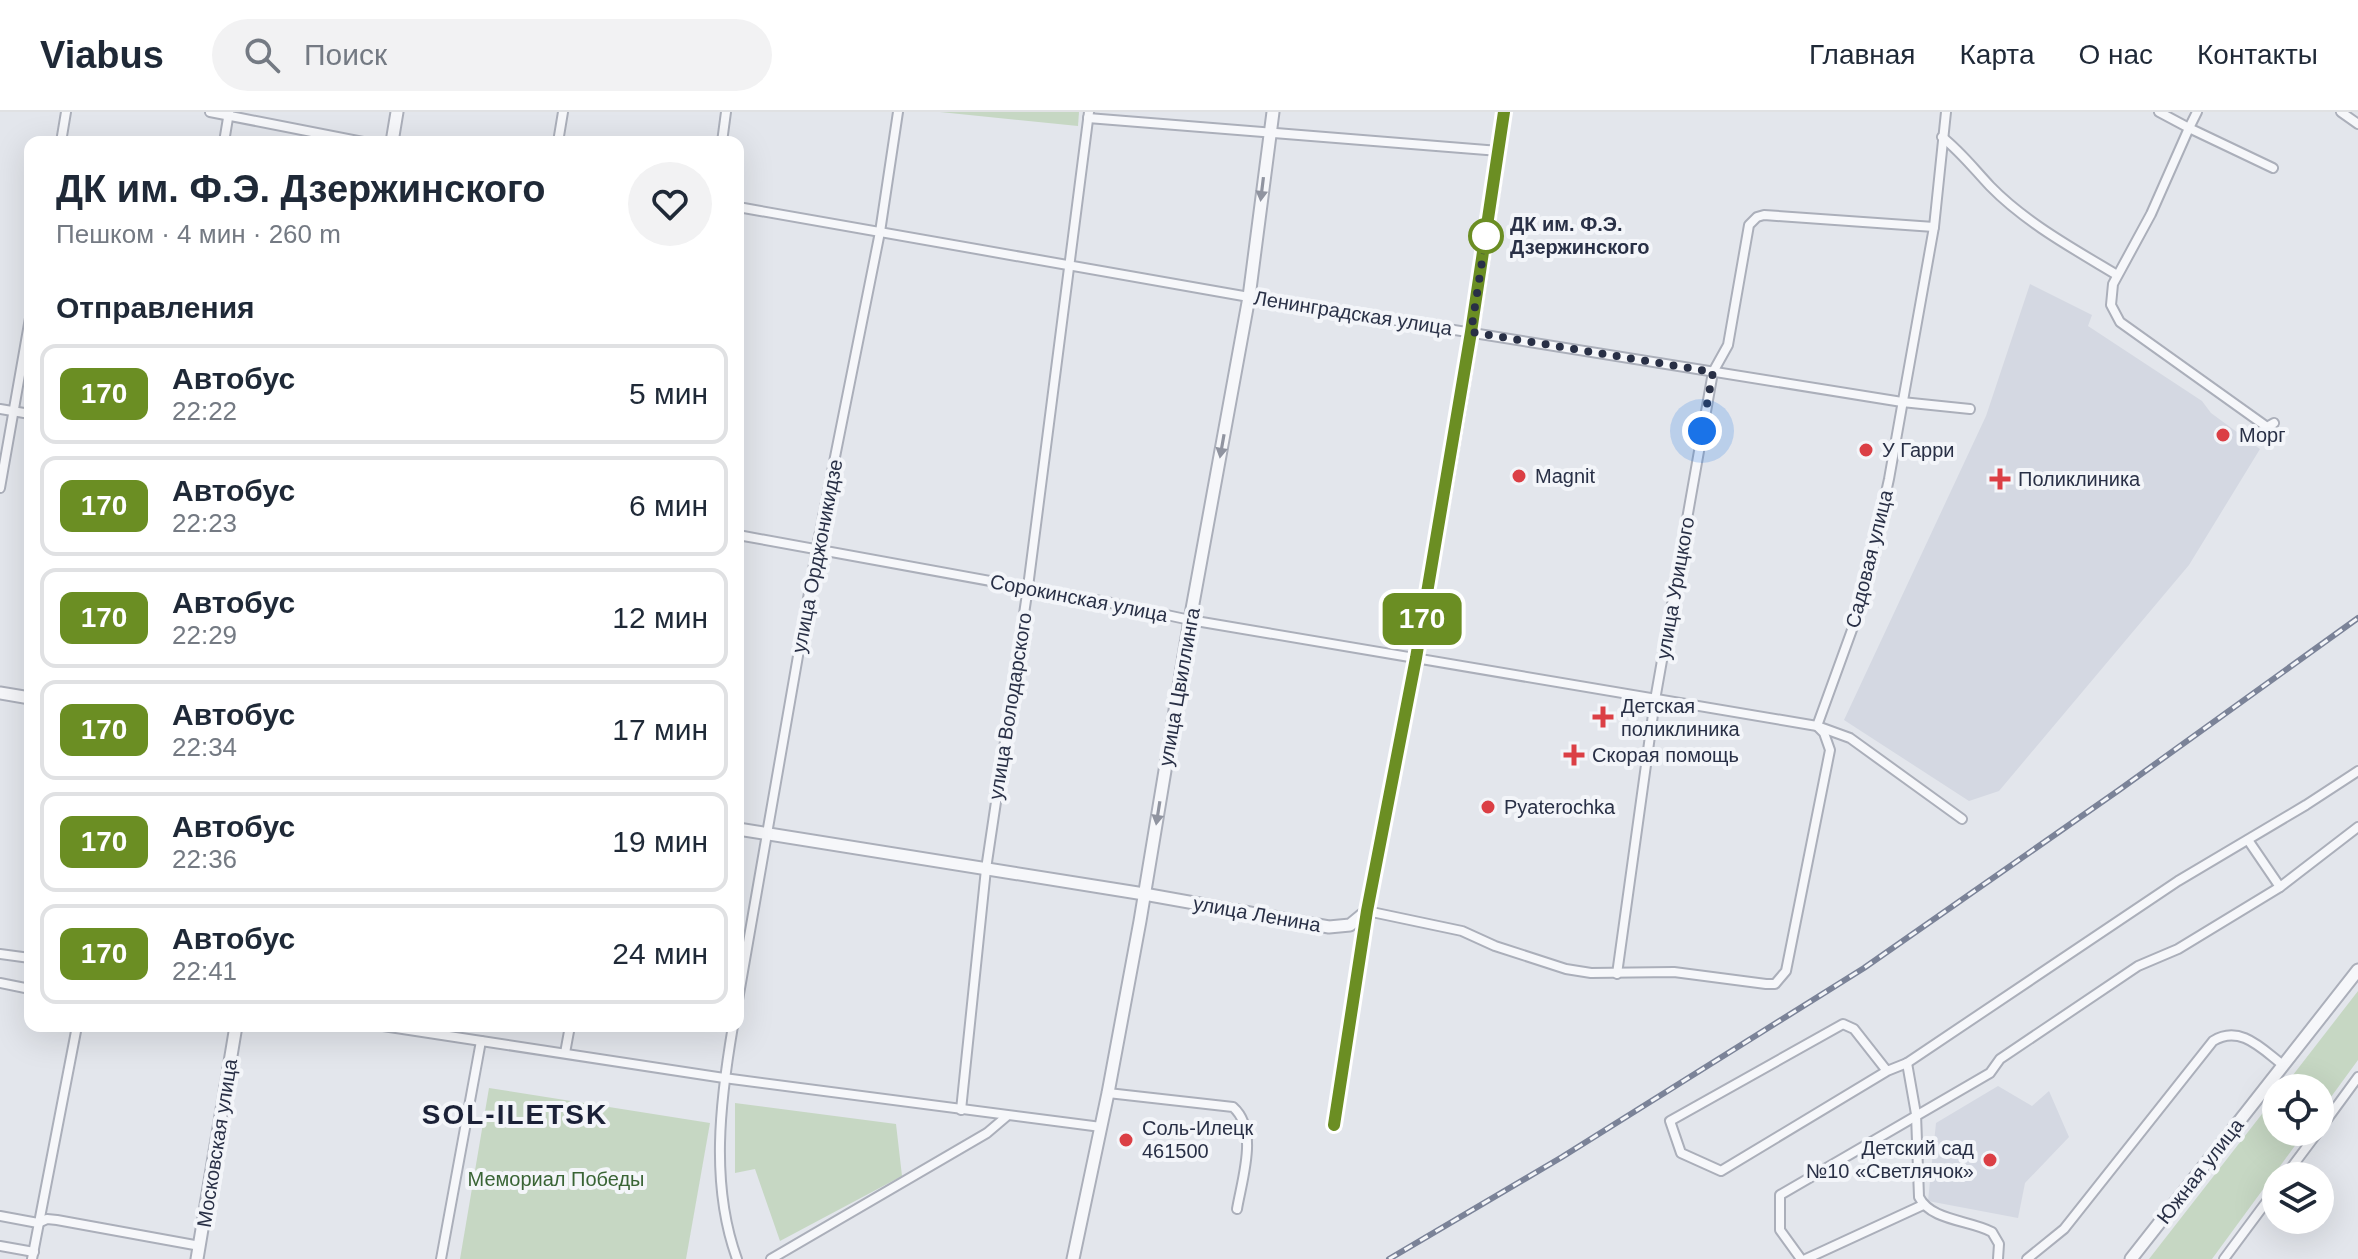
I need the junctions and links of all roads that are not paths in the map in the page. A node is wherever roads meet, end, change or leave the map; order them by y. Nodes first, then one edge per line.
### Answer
1 (66, 112) edge
2 (210, 112) edge
3 (397, 112) edge
4 (563, 112) edge
5 (726, 112) edge
6 (898, 112) edge
7 (1273, 112) edge
8 (1504, 112) edge
9 (1946, 112) edge
10 (2159, 112) edge
11 (2197, 112) edge
12 (2341, 112) edge
13 (229, 114) edge
14 (1089, 115) edge
15 (2358, 124) edge
16 (2189, 128) junction
17 (1270, 132) junction
18 (62, 136) edge
19 (225, 136) edge
20 (334, 136) edge
21 (393, 136) edge
22 (559, 136) edge
23 (723, 136) edge
24 (1942, 137) junction
25 (1499, 151) junction
26 (2273, 168) dead end
27 (744, 208) edge
28 (1934, 227) junction
29 (880, 232) junction
30 (1070, 264) junction
31 (2117, 275) junction
32 (1249, 297) junction
33 (1471, 332) junction
34 (24, 353) edge
35 (1713, 372) junction
36 (1902, 402) junction
37 (0, 409) edge
38 (1970, 409) dead end
39 (14, 411) junction
40 (24, 413) edge
41 (2274, 423) dead end
42 (0, 488) edge
43 (744, 536) edge
44 (817, 547) junction
45 (1028, 587) junction
46 (1190, 620) junction
47 (1416, 658) junction
48 (0, 693) edge
49 (24, 697) edge
50 (1655, 700) junction
51 (1817, 726) junction
52 (2358, 771) edge
53 (1962, 819) dead end
54 (2358, 827) edge
55 (744, 830) edge
56 (767, 834) junction
57 (2248, 840) junction
58 (986, 869) junction
59 (2280, 887) junction
60 (1144, 894) junction
61 (1367, 911) junction
62 (0, 954) edge
63 (24, 957) edge
64 (744, 966) edge
65 (2358, 970) edge
66 (1617, 974) junction
67 (0, 983) edge
68 (24, 988) edge
69 (76, 1032) edge
70 (232, 1032) edge
71 (429, 1032) edge
72 (569, 1032) edge
73 (732, 1032) edge
74 (481, 1041) junction
75 (565, 1053) junction
76 (1907, 1063) junction
77 (2283, 1065) junction
78 (1887, 1071) junction
79 (2358, 1077) edge
80 (724, 1078) junction
81 (1108, 1093) junction
82 (961, 1110) junction
83 (2334, 1110) edge
84 (1916, 1114) junction
85 (1007, 1116) junction
86 (1334, 1125) dead end
87 (1101, 1127) junction
88 (1923, 1205) junction
89 (2262, 1208) edge
90 (1237, 1209) dead end
91 (0, 1216) edge
92 (38, 1223) junction
93 (0, 1246) edge
94 (200, 1246) junction
95 (33, 1256) edge
96 (197, 1259) edge
97 (441, 1259) edge
98 (737, 1259) edge
99 (771, 1259) edge
100 (1073, 1259) edge
101 (1804, 1259) edge
102 (1998, 1259) edge
103 (2027, 1259) edge
104 (2131, 1259) edge
105 (2224, 1259) edge

1 - 18 street
2 - 13 street
3 - 21 street
4 - 22 street
5 - 23 street
6 - 29 street, улица Орджоникидзе
7 - 17 street, улица Цвиллинга
8 - 25 street
9 - 24 street, Садовая улица
10 - 16 street
11 - 16 street
12 - 15 street
13 - 19 street
13 - 20 street
14 - 17 street
14 - 30 street, улица Володарского
16 - 26 street
16 - 31 street
17 - 25 street
17 -> 32 street, улица Цвиллинга
24 - 28 street, Садовая улица
24 - 31 street
25 - 33 street
27 - 29 street, Ленинградская улица
28 - 35 street, улица Урицкого
28 - 36 street, Садовая улица
29 - 30 street, Ленинградская улица
29 - 44 street, улица Орджоникидзе
30 - 32 street, Ленинградская улица
30 - 45 street, улица Володарского
31 - 41 street
32 - 33 street, Ленинградская улица
32 -> 46 street, улица Цвиллинга
33 - 35 street, Ленинградская улица
33 - 47 street
34 - 39 street
35 - 36 street, Ленинградская улица
35 - 50 street, улица Урицкого
36 - 38 street, Ленинградская улица
36 - 51 street, Садовая улица
37 - 39 street
39 - 40 street
39 - 42 street
43 - 44 street, Сорокинская улица
44 - 45 street, Сорокинская улица
44 - 56 street, улица Орджоникидзе
45 - 46 street, Сорокинская улица
45 - 58 street, улица Володарского
46 - 47 street, Сорокинская улица
46 -> 60 street, улица Цвиллинга
47 - 50 street, Сорокинская улица
47 - 61 street
48 - 49 street
50 - 51 street, Сорокинская улица
50 - 66 street, улица Урицкого
51 - 53 street, Сорокинская улица
51 - 66 street
52 - 57 street
54 - 59 street
55 - 56 street, улица Ленина
56 - 58 street, улица Ленина
56 - 64 street, улица Орджоникидзе
57 - 59 street
57 - 76 street
58 - 60 street, улица Ленина
58 - 82 street, улица Володарского
59 - 84 street
60 - 61 street, улица Ленина
60 - 81 street, улица Цвиллинга
61 - 66 street
61 - 86 street
62 - 63 street
65 - 77 street, Южная улица
67 - 68 street
69 - 92 street
70 - 94 street, Московская улица
71 - 74 street
72 - 75 street
73 - 80 street
74 - 75 street
74 - 97 street
75 - 80 street
76 - 78 street
76 - 84 street
77 - 103 street
77 - 104 street, Южная улица
78 - 78 street
79 - 83 street
80 - 82 street
80 - 98 street
81 - 87 street, улица Цвиллинга
81 - 90 street
82 - 85 street
84 - 88 street
84 - 101 street
85 - 87 street
85 - 99 street
87 - 100 street, улица Цвиллинга
88 - 101 street
88 - 102 street
89 - 105 street
91 - 92 street
92 - 94 street
92 - 95 street
93 - 95 street
94 - 96 street, Московская улица

